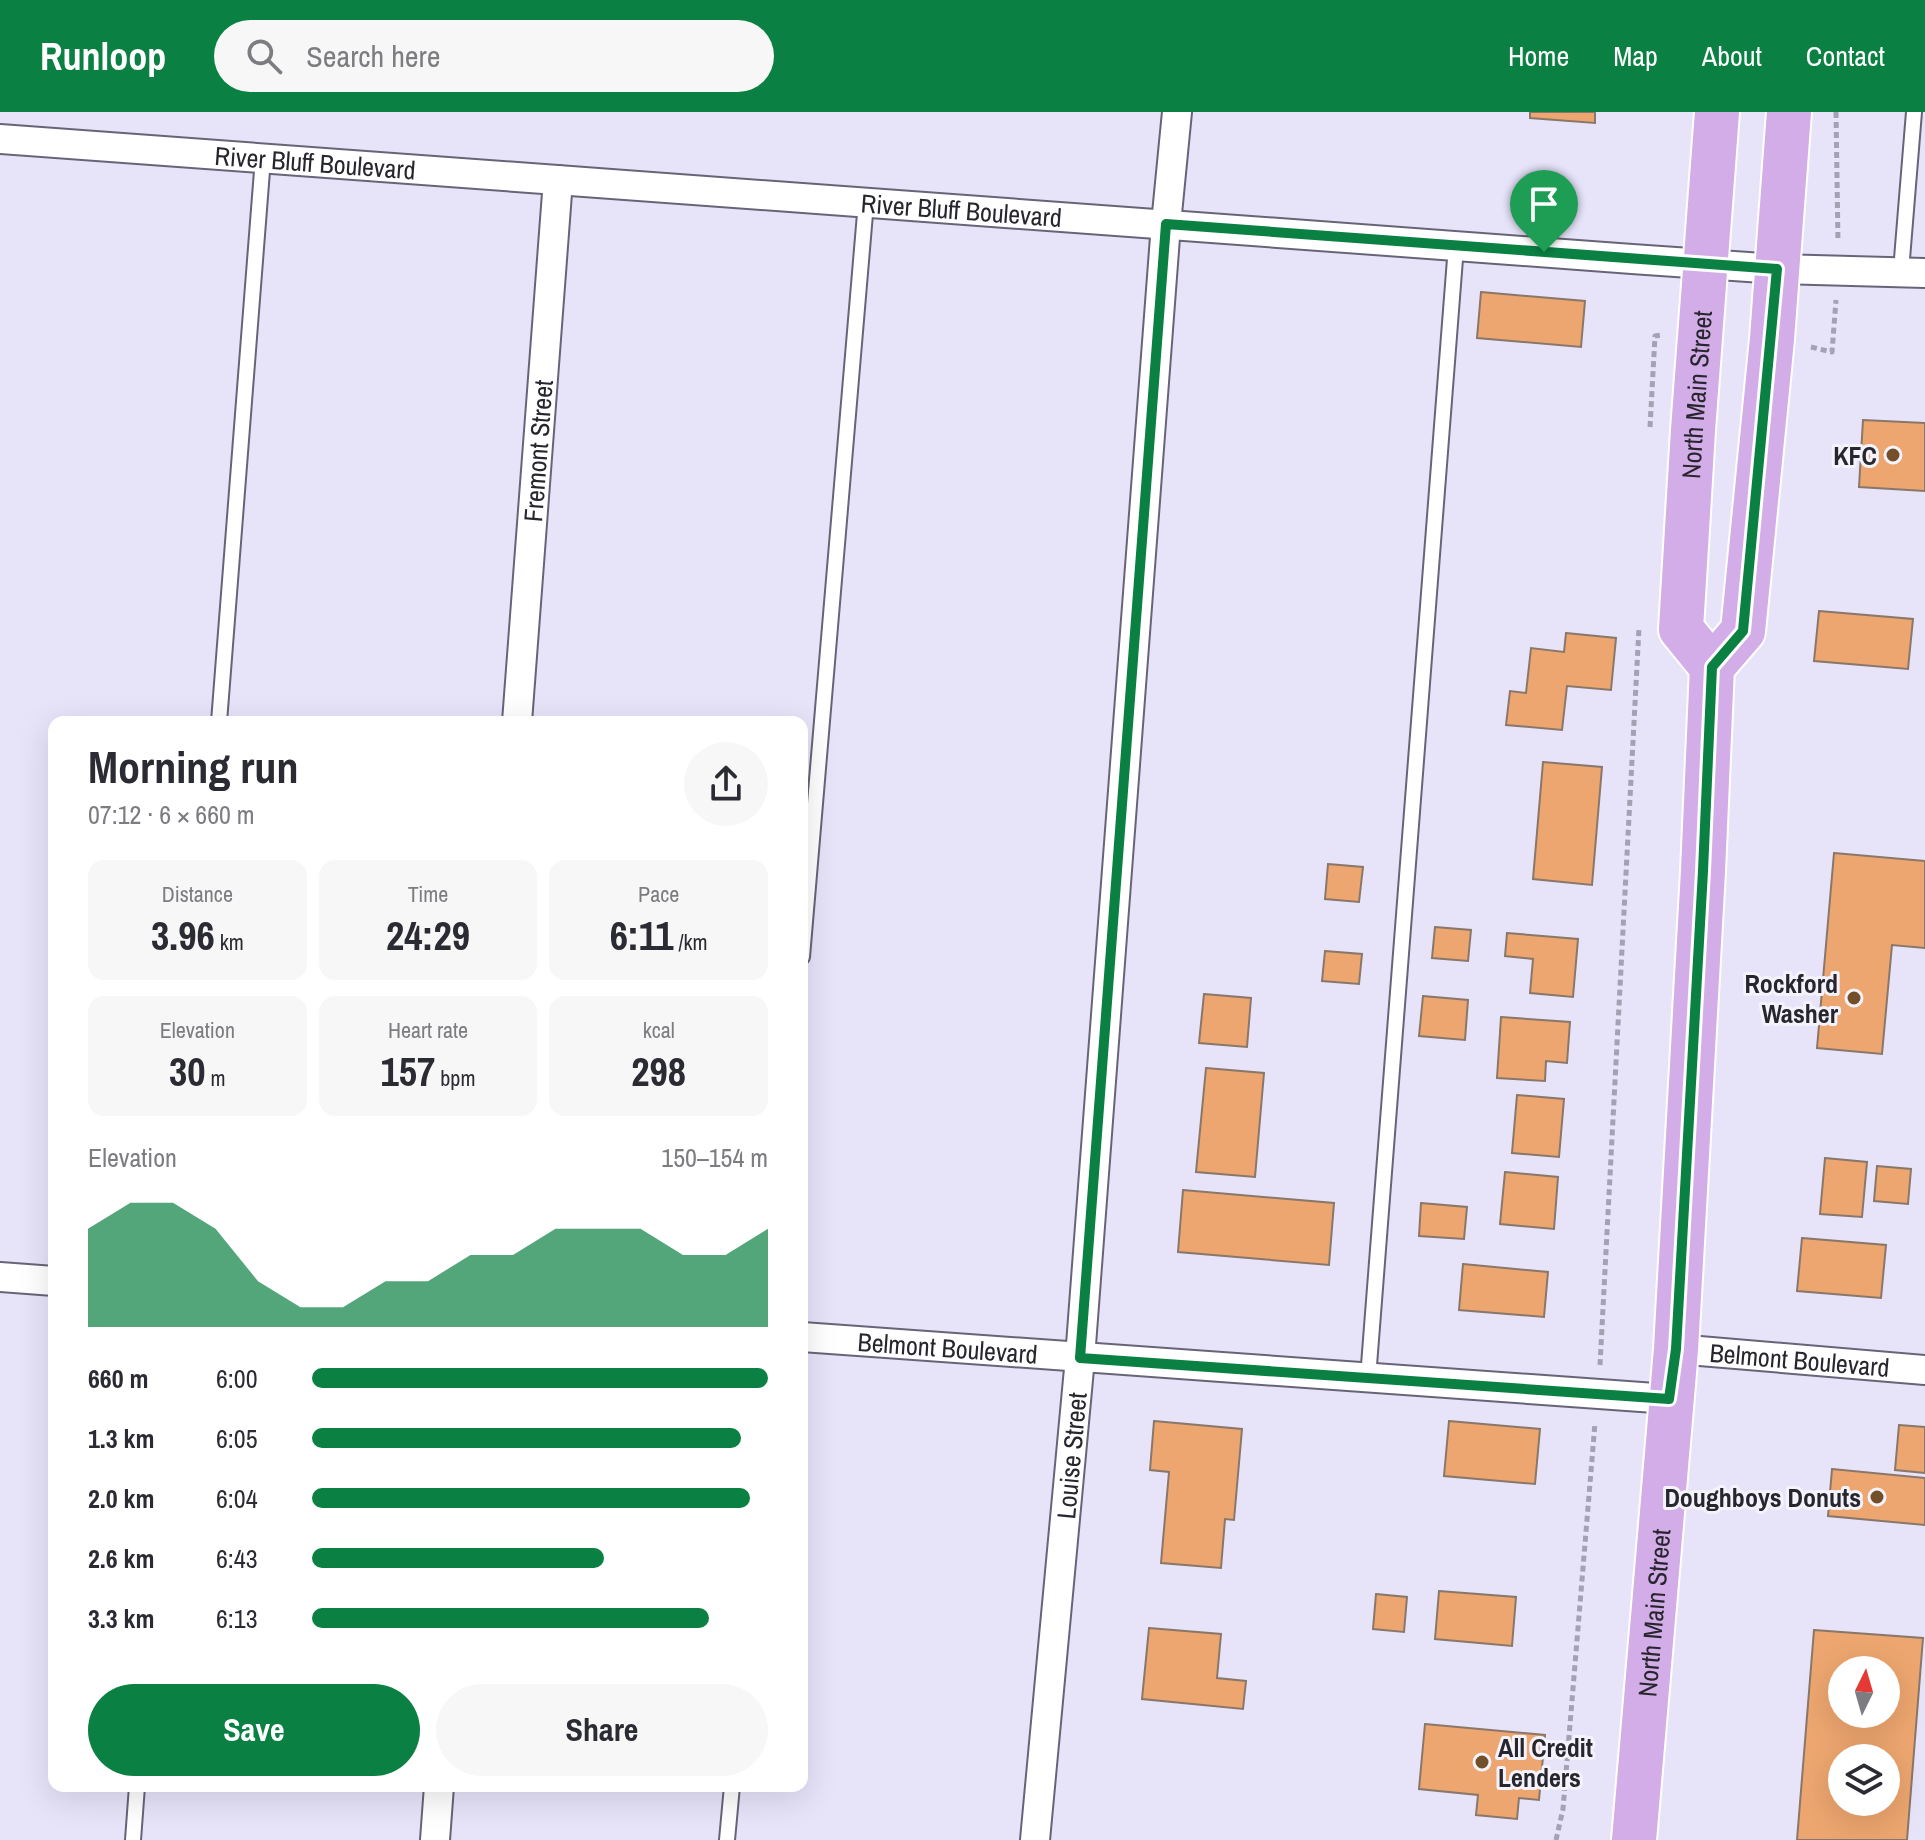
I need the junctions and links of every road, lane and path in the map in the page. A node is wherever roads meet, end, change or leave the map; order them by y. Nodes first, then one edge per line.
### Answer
1 (1177, 112) edge
2 (1717, 112) edge
3 (1789, 112) edge
4 (1914, 112) edge
5 (0, 139) edge
6 (263, 158) junction
7 (558, 180) junction
8 (866, 202) junction
9 (1166, 224) junction
10 (1456, 246) junction
11 (1707, 264) junction
12 (1777, 269) junction
13 (1913, 272) edge
14 (1672, 335) dead end
15 (1650, 428) dead end
16 (1640, 616) dead end
17 (1712, 667) junction
18 (219, 716) edge
19 (517, 716) edge
20 (808, 886) edge
21 (0, 1277) edge
22 (48, 1281) edge
23 (1602, 1325) dead end
24 (808, 1337) edge
25 (1676, 1349) junction
26 (1080, 1358) junction
27 (1925, 1370) edge
28 (1368, 1378) junction
29 (1669, 1399) junction
30 (1595, 1421) dead end
31 (137, 1792) edge
32 (439, 1792) edge
33 (731, 1792) edge
34 (133, 1840) edge
35 (435, 1840) edge
36 (727, 1840) edge
37 (1035, 1840) edge
38 (1556, 1840) edge
39 (1634, 1840) edge

1 - 9 street, Louise Street
2 - 11 main road, North Main Street
3 - 12 main road
4 - 13 lane
5 - 6 street, River Bluff Boulevard
6 - 7 street, River Bluff Boulevard
6 - 18 lane
7 - 8 street, River Bluff Boulevard
7 - 19 street, Fremont Street
8 - 9 street, River Bluff Boulevard
8 - 20 lane
9 - 10 street, River Bluff Boulevard
9 - 26 street, Louise Street
10 - 11 street, River Bluff Boulevard
10 - 28 lane
11 - 12 street, River Bluff Boulevard
11 - 17 main road, North Main Street
12 - 13 street, River Bluff Boulevard
12 - 17 main road
14 - 15 path
16 - 23 path
17 - 25 main road, North Main Street
21 - 22 street
24 - 26 street, Belmont Boulevard
25 - 27 street, Belmont Boulevard
25 - 29 main road, North Main Street
26 - 28 street, Belmont Boulevard
26 - 37 street, Louise Street
28 - 29 street, Belmont Boulevard
29 - 39 main road, North Main Street
30 - 38 path
31 - 34 lane
32 - 35 street
33 - 36 lane

